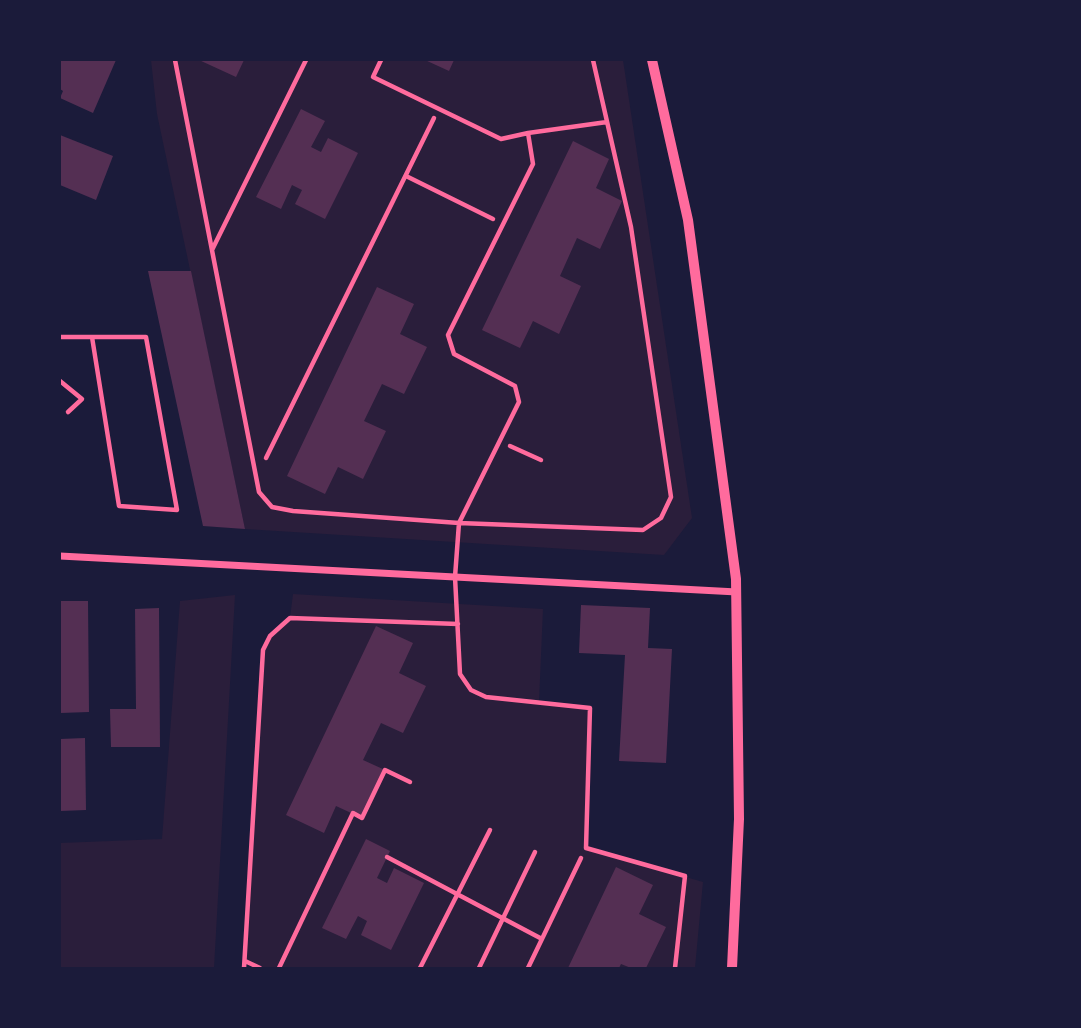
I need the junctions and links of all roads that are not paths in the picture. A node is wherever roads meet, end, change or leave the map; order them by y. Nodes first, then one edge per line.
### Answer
1 (175, 60) edge
2 (306, 60) edge
3 (381, 60) edge
4 (593, 60) edge
5 (652, 60) edge
6 (607, 121) junction
7 (528, 134) junction
8 (212, 250) junction
9 (60, 337) edge
10 (92, 337) junction
11 (458, 523) junction
12 (60, 555) edge
13 (455, 577) junction
14 (737, 592) junction
15 (458, 624) junction
16 (245, 961) junction
17 (244, 968) edge
18 (260, 968) edge
19 (675, 968) edge
20 (732, 968) edge

1 - 8 lane
2 - 8 lane
3 - 7 lane
4 - 6 lane
5 - 14 street
6 - 7 lane
6 - 11 lane
7 - 11 lane
8 - 11 lane
9 - 10 lane
10 - 10 lane
11 - 13 lane
12 - 13 street
13 - 14 street
13 - 15 lane
14 - 20 street
15 - 16 lane
15 - 19 lane
16 - 17 lane
16 - 18 lane

